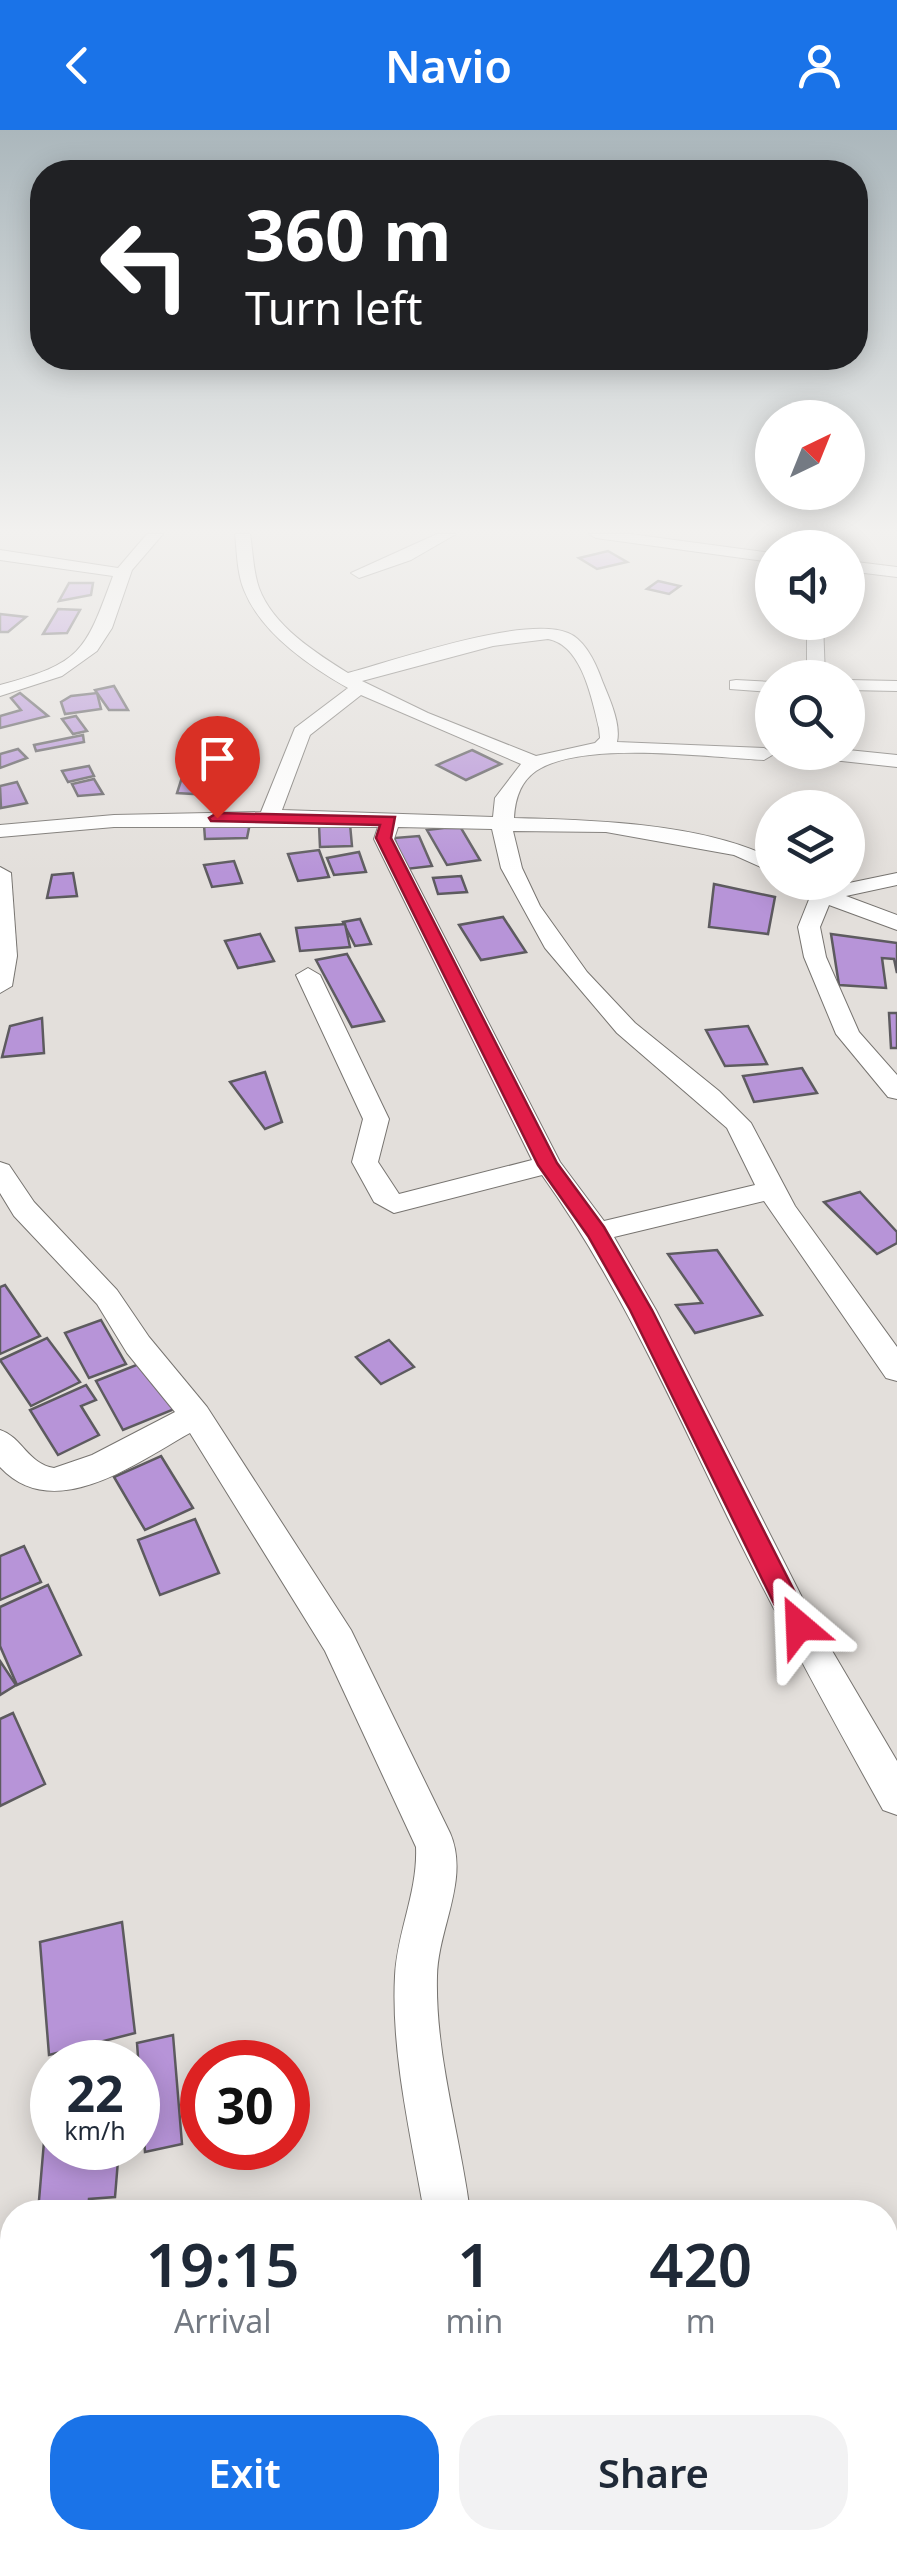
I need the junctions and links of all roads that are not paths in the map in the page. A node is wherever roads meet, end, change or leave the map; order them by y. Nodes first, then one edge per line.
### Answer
1 (90, 647) edge
2 (299, 647) edge
3 (463, 647) edge
4 (578, 647) edge
5 (354, 683) junction
6 (736, 684) dead end
7 (865, 685) edge
8 (755, 686) edge
9 (897, 686) edge
10 (0, 691) edge
11 (602, 747) junction
12 (755, 754) edge
13 (865, 758) edge
14 (897, 761) edge
15 (536, 763) junction
16 (283, 818) junction
17 (390, 821) junction
18 (500, 822) junction
19 (0, 831) edge
20 (755, 858) edge
21 (0, 874) edge
22 (897, 878) edge
23 (865, 885) edge
24 (820, 900) edge
25 (835, 900) edge
26 (0, 912) edge
27 (897, 923) edge
28 (308, 976) dead end
29 (0, 986) edge
30 (897, 1092) edge
31 (548, 1165) junction
32 (0, 1172) edge
33 (771, 1190) junction
34 (597, 1232) junction
35 (897, 1370) edge
36 (196, 1416) junction
37 (0, 1442) edge
38 (897, 1797) edge
39 (445, 2200) edge

1 - 10 street
2 - 5 street
3 - 5 street
4 - 11 street
5 - 15 street
5 - 16 street
6 - 8 street
7 - 9 street
11 - 12 street
11 - 15 street
13 - 14 street
15 - 18 street
16 - 17 street
16 - 19 street
17 - 18 street
17 - 31 street
18 - 20 street
18 - 33 street
21 - 26 street
22 - 23 street
24 - 30 street
25 - 27 street
26 - 29 street
28 - 31 street
31 - 34 street
32 - 36 street
33 - 34 street
33 - 35 street
34 - 38 street
36 - 37 street
36 - 39 street

